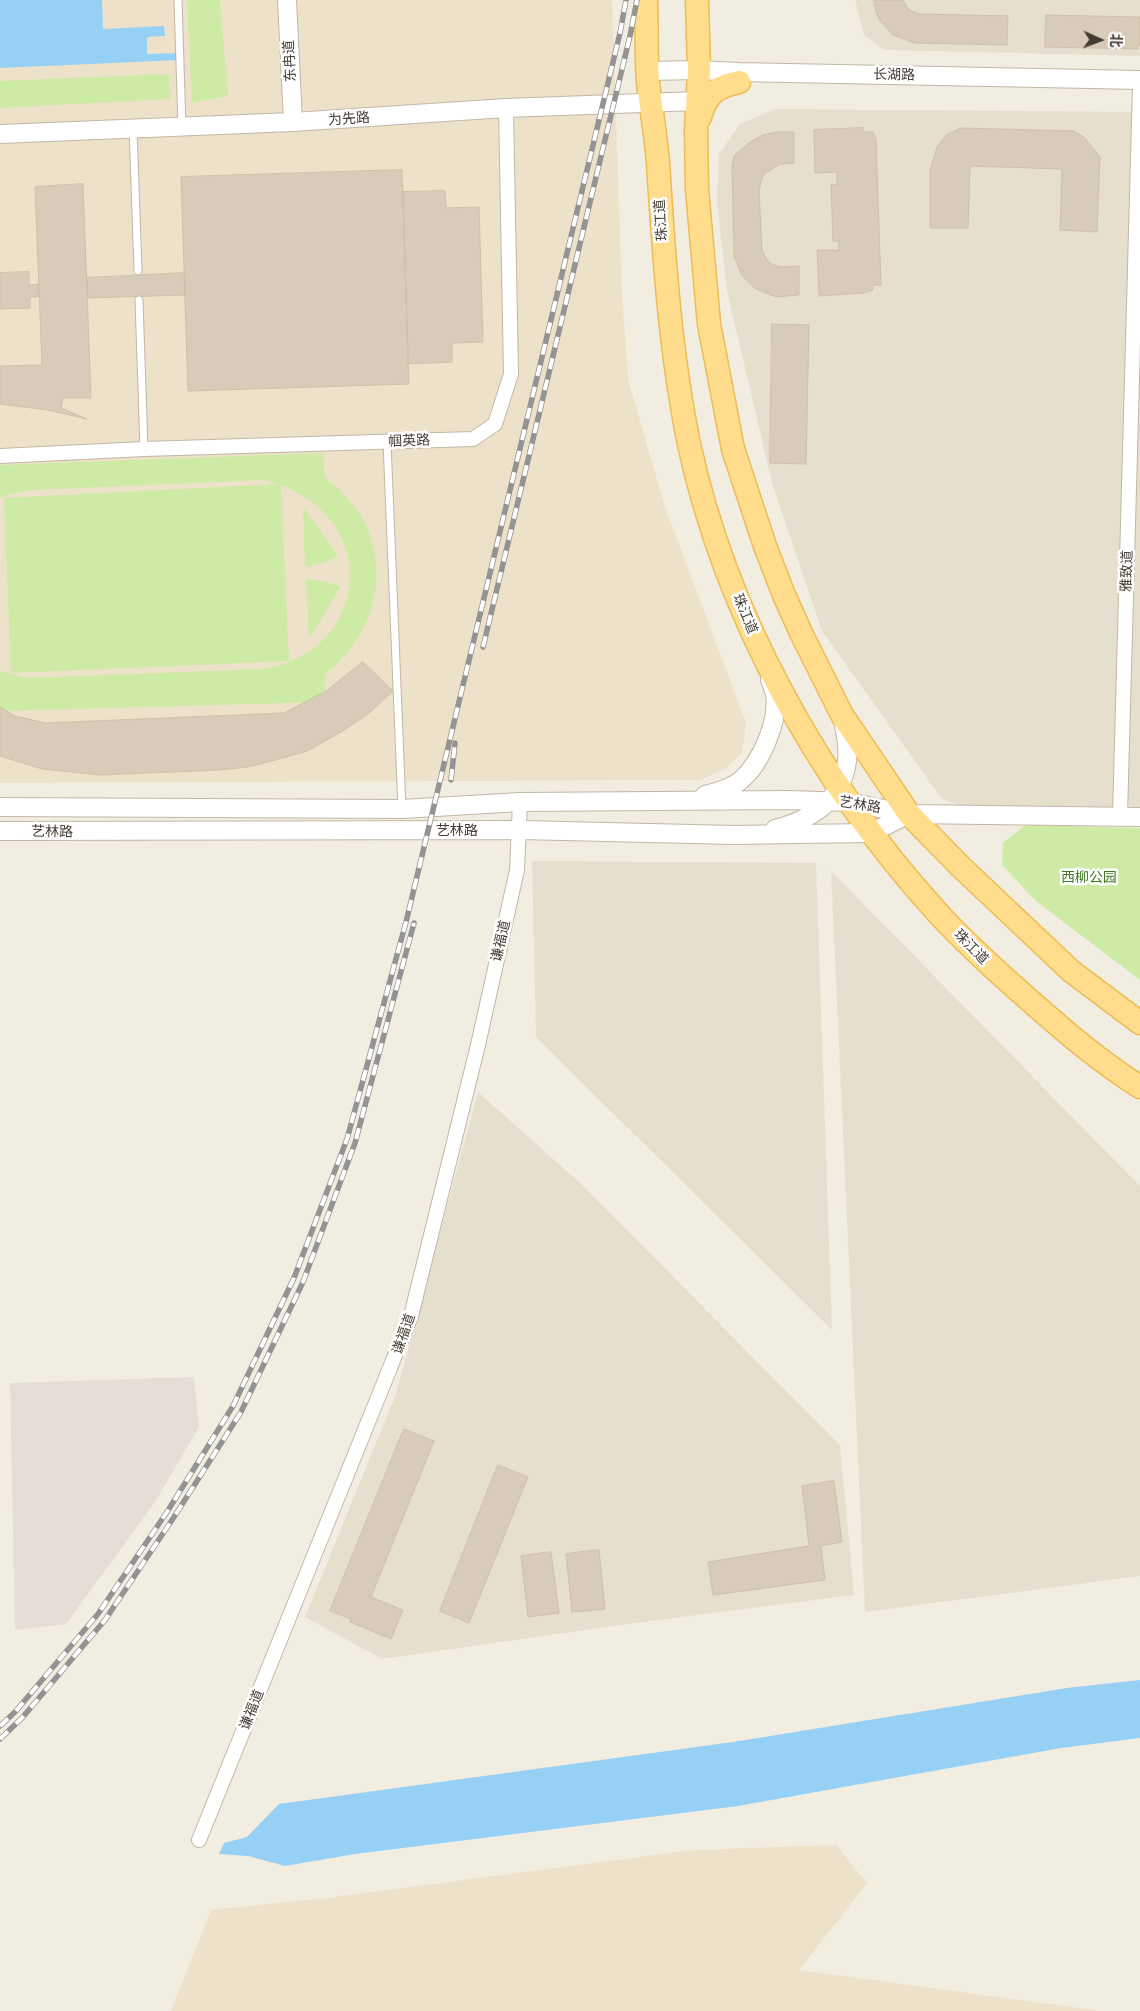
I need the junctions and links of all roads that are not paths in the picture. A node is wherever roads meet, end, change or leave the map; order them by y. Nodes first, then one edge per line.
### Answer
1 (178, 0) edge
2 (287, 0) edge
3 (646, 0) edge
4 (697, 0) edge
5 (739, 77) junction
6 (1140, 80) edge
7 (698, 84) junction
8 (1140, 88) edge
9 (654, 89) junction
10 (506, 108) junction
11 (294, 122) junction
12 (182, 127) junction
13 (133, 129) junction
14 (696, 130) junction
15 (0, 134) edge
16 (138, 271) dead end
17 (139, 300) dead end
18 (387, 442) junction
19 (144, 449) junction
20 (0, 456) edge
21 (762, 653) junction
22 (842, 715) junction
23 (838, 797) junction
24 (679, 800) junction
25 (520, 802) junction
26 (0, 807) edge
27 (402, 809) junction
28 (909, 814) junction
29 (1120, 816) junction
30 (1140, 817) edge
31 (520, 830) junction
32 (0, 831) edge
33 (871, 833) junction
34 (735, 835) junction
35 (1140, 1022) edge
36 (1140, 1088) edge
37 (199, 1840) dead end

1 - 12 lane
2 - 11 street, 东冉道
3 - 9 main road, 珠江道
4 - 7 main road
5 - 6 street, 长湖路
5 - 7 street, 长湖路
5 - 8 street, 长湖路
5 - 14 main road
7 - 9 street, 长湖路
7 - 9 street, 为先路
7 - 14 main road
8 - 29 street, 雅致道
9 - 10 street, 为先路
9 - 21 main road, 珠江道
10 - 11 street, 为先路
10 - 18 street, 帼英路
11 - 12 street, 为先路
12 - 13 street, 为先路
13 - 15 street, 为先路
13 - 16 lane
14 - 22 main road
17 - 19 lane
18 - 19 street, 帼英路
18 - 27 lane
19 - 20 street, 帼英路
21 - 23 main road, 珠江道
21 - 24 street
22 - 23 street
22 - 28 main road
23 - 24 street, 艺林路
23 - 28 street, 艺林路
23 - 33 main road, 珠江道
23 - 34 street
24 - 25 street, 艺林路
25 - 27 street, 艺林路
25 - 31 street, 谦福道
26 - 27 street, 艺林路
28 - 29 street, 艺林路
28 - 33 street, 艺林路
28 - 35 main road
29 - 30 street, 艺林路
31 - 32 street, 艺林路
31 - 34 street, 艺林路
31 - 37 street, 谦福道
33 - 34 street, 艺林路
33 - 36 main road, 珠江道

